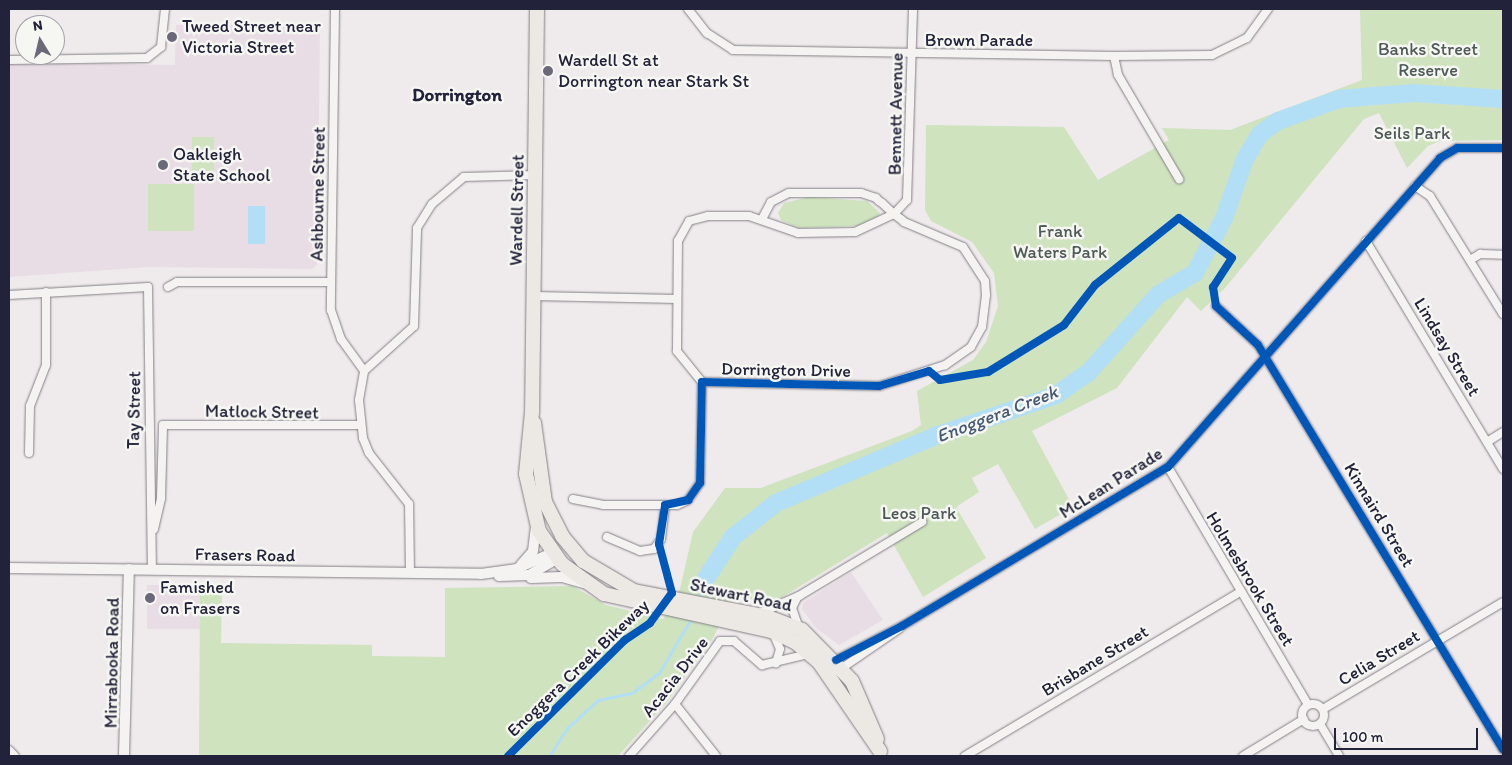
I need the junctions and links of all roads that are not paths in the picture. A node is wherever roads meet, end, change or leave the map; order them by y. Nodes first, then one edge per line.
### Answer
1 (164, 9) edge
2 (335, 9) edge
3 (537, 9) edge
4 (688, 9) edge
5 (913, 9) edge
6 (1268, 9) edge
7 (912, 54) junction
8 (1114, 56) junction
9 (9, 60) edge
10 (1503, 148) edge
11 (536, 175) junction
12 (1179, 180) dead end
13 (1415, 186) junction
14 (894, 214) junction
15 (762, 219) junction
16 (1366, 241) junction
17 (1503, 254) edge
18 (1470, 260) junction
19 (331, 282) junction
20 (168, 287) dead end
21 (46, 292) junction
22 (9, 295) edge
23 (534, 296) junction
24 (677, 299) junction
25 (1216, 306) dead end
26 (1503, 314) edge
27 (1265, 356) junction
28 (364, 371) junction
29 (702, 382) junction
30 (532, 412) junction
31 (163, 425) joint
32 (361, 425) junction
33 (1503, 432) edge
34 (1487, 442) junction
35 (29, 454) dead end
36 (1168, 467) junction
37 (1503, 470) edge
38 (573, 499) dead end
39 (665, 505) junction
40 (535, 521) junction
41 (922, 522) dead end
42 (153, 533) junction
43 (607, 537) dead end
44 (569, 546) junction
45 (555, 556) junction
46 (9, 568) edge
47 (129, 569) junction
48 (152, 570) junction
49 (504, 572) junction
50 (410, 573) junction
51 (481, 574) junction
52 (517, 577) junction
53 (588, 586) junction
54 (1240, 592) junction
55 (798, 596) junction
56 (1503, 602) edge
57 (657, 603) junction
58 (754, 615) junction
59 (729, 616) junction
60 (802, 630) junction
61 (771, 631) junction
62 (1437, 640) junction
63 (810, 654) junction
64 (776, 663) junction
65 (839, 664) junction
66 (828, 673) junction
67 (676, 704) junction
68 (1308, 705) junction
69 (1322, 709) junction
70 (1304, 720) junction
71 (1320, 724) junction
72 (9, 750) edge
73 (1503, 750) edge
74 (882, 754) edge
75 (15, 756) edge
76 (124, 756) edge
77 (629, 756) edge
78 (716, 756) edge
79 (965, 756) edge
80 (1243, 756) edge
81 (1339, 756) edge

1 - 9 street
2 - 19 street, Ashbourne Street
3 - 11 highway, Wardell Street
4 - 7 street, Brown Parade
5 - 7 street, Bennett Avenue
6 - 8 street, Brown Parade
7 - 8 street, Brown Parade
7 - 14 street, Bennett Avenue
8 - 12 street
10 - 13 street, McLean Parade
11 - 23 highway, Wardell Street
11 - 28 street
13 - 16 street, McLean Parade
13 - 18 street
14 - 15 street, Dorrington Drive
14 - 15 street, Dorrington Drive
14 - 29 street, Dorrington Drive
15 - 24 street, Dorrington Drive
16 - 27 street, McLean Parade
16 - 34 street, Lindsay Street
17 - 18 street
18 - 26 street
19 - 20 street
19 - 28 street, Ashbourne Street
21 - 22 street
21 - 35 street
21 - 42 street, Tay Street
23 - 24 street
23 - 30 highway, Wardell Street
24 - 29 street, Dorrington Drive
25 - 27 street, Kinnaird Street
27 - 36 street, McLean Parade
27 - 62 street, Kinnaird Street
28 - 32 street
29 - 39 street, Dorrington Drive
30 - 40 highway, Wardell Street
30 - 44 highway, Wardell Street
31 - 32 street, Matlock Street
31 - 42 street, Tay Street
32 - 50 street
33 - 34 street
34 - 37 street, Lindsay Street
36 - 54 street, Holmesbrook Street
36 - 65 street, McLean Parade
38 - 39 street
39 - 43 street
40 - 45 highway, Wardell Street
40 - 49 street, Frasers Road
41 - 55 street
42 - 48 street, Tay Street
44 - 45 highway
44 - 57 highway, Stewart Road
45 - 49 street, Frasers Road
45 - 52 street, Frasers Road
45 - 53 highway, Stewart Road
46 - 47 street, Frasers Road
47 - 48 street, Frasers Road
47 - 76 street, Mirrabooka Road
48 - 50 street, Frasers Road
49 - 51 street, Frasers Road
50 - 51 street, Frasers Road
51 - 52 street, Frasers Road
52 - 53 street
53 - 57 highway, Stewart Road
54 - 68 street, Holmesbrook Street
54 - 79 street, Brisbane Street
55 - 58 street
55 - 60 street
56 - 62 street, Celia Street
57 - 59 highway, Stewart Road
58 - 59 highway, Stewart Road
58 - 60 highway, Stewart Road
59 - 61 highway, Stewart Road
60 - 65 highway, Stewart Road
61 - 63 highway, Stewart Road
61 - 64 street
62 - 69 street, Celia Street
62 - 73 street, Kinnaird Street
63 - 64 street, Acacia Drive
63 - 66 highway, Stewart Road
64 - 67 street, Acacia Drive
65 - 66 highway
65 - 74 highway, Stewart Road
66 - 74 highway, Stewart Road
67 - 77 street, Acacia Drive
67 - 78 street
68 - 69 street
68 - 70 street
69 - 71 street
70 - 71 street
70 - 80 street
71 - 81 street
72 - 75 street

